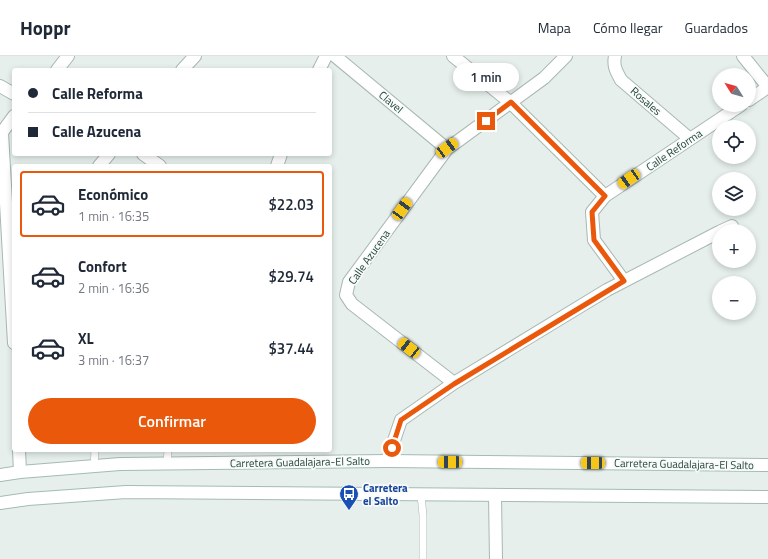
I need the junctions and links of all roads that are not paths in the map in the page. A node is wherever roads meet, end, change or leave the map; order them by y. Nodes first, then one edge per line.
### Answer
1 (68, 56) edge
2 (194, 56) edge
3 (326, 56) edge
4 (335, 56) edge
5 (453, 56) edge
6 (566, 56) edge
7 (615, 56) edge
8 (743, 56) edge
9 (59, 68) edge
10 (184, 68) edge
11 (319, 68) edge
12 (0, 86) edge
13 (768, 87) edge
14 (12, 93) edge
15 (756, 95) edge
16 (511, 102) junction
17 (730, 112) edge
18 (12, 119) edge
19 (1, 134) edge
20 (690, 139) junction
21 (447, 148) junction
22 (107, 156) edge
23 (146, 156) edge
24 (101, 164) edge
25 (157, 164) edge
26 (605, 196) junction
27 (712, 236) edge
28 (12, 267) edge
29 (624, 281) junction
30 (454, 384) junction
31 (19, 452) edge
32 (95, 452) edge
33 (168, 452) edge
34 (387, 461) junction
35 (167, 463) junction
36 (768, 465) edge
37 (94, 466) junction
38 (20, 472) junction
39 (0, 475) edge
40 (421, 495) junction
41 (495, 496) junction
42 (768, 497) edge
43 (0, 503) edge
44 (423, 559) edge
45 (496, 559) edge

1 - 9 street
2 - 10 street
3 - 11 street
4 - 21 street, Clavel
5 - 16 street
6 - 16 street, Calle Azucena
7 - 20 street, Rosales
8 - 13 street
12 - 14 street
13 - 15 street
16 - 21 street, Calle Azucena
16 - 26 street
17 - 20 street, Calle Reforma
18 - 19 street
19 - 28 street
20 - 26 street, Calle Reforma
21 - 30 street, Calle Azucena
22 - 24 street
23 - 25 street
26 - 29 street, Calle Reforma
27 - 29 street
29 - 30 street
30 - 34 street
31 - 38 street
32 - 37 lane
33 - 35 lane
34 - 35 street, Carretera Guadalajara-El Salto
34 - 36 street, Carretera Guadalajara-El Salto
35 - 37 street, Carretera Guadalajara-El Salto
37 - 38 street, Carretera Guadalajara-El Salto
38 - 39 street, Carretera Guadalajara-El Salto
40 - 41 street
40 - 43 street
40 - 44 lane
41 - 42 street
41 - 45 street

